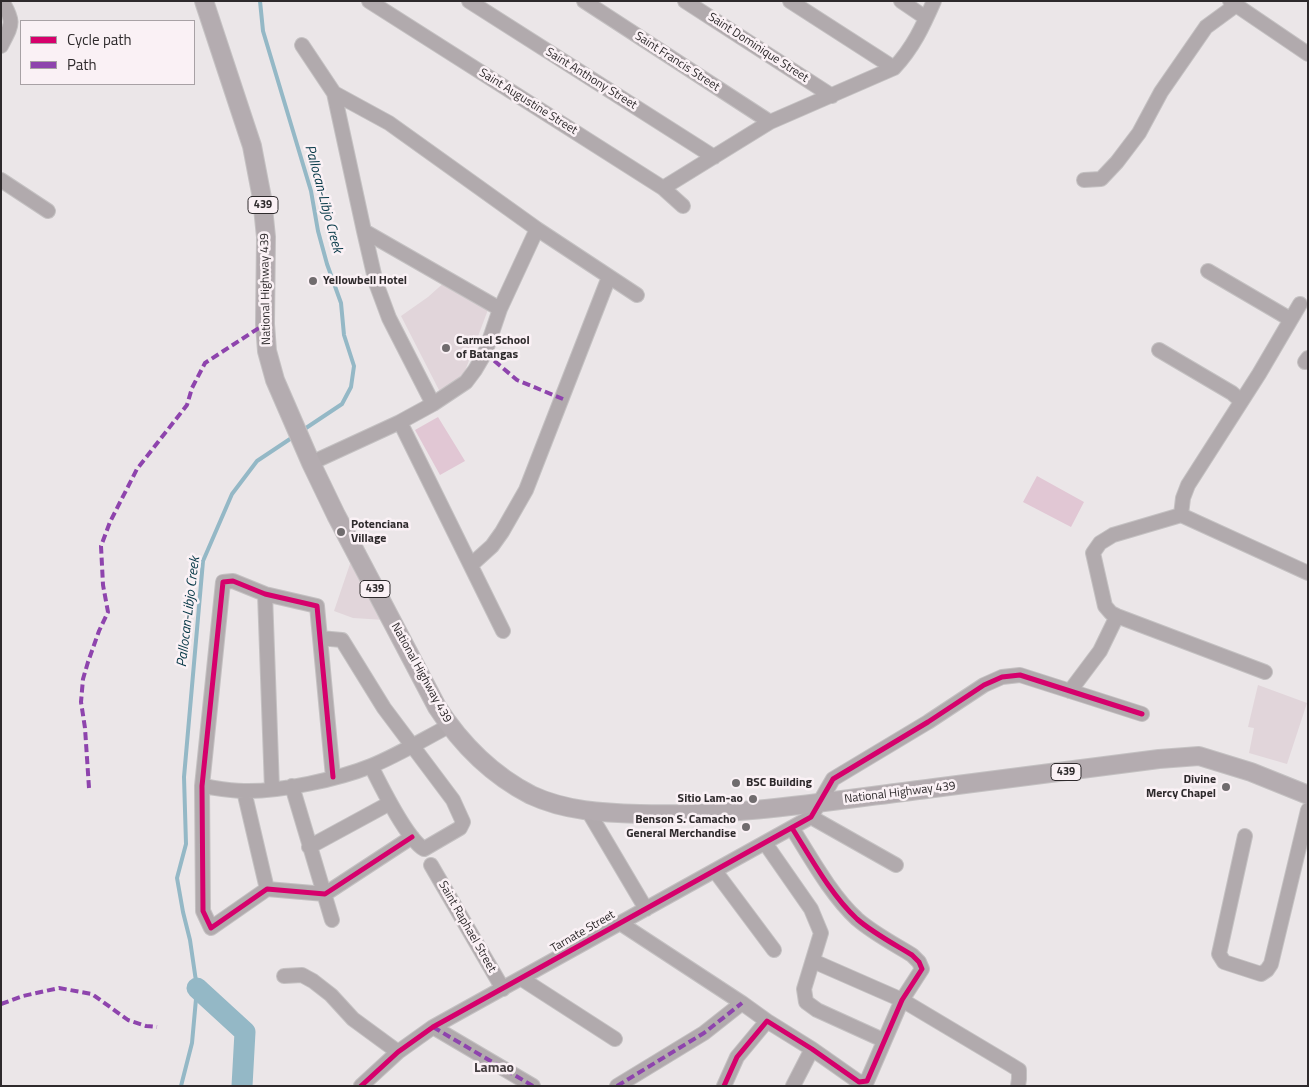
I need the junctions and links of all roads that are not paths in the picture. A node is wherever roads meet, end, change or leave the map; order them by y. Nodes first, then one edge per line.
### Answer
1 (2, 1) edge
2 (204, 1) edge
3 (369, 1) edge
4 (469, 1) edge
5 (584, 1) edge
6 (685, 1) edge
7 (790, 1) edge
8 (901, 1) edge
9 (934, 1) edge
10 (1233, 3) edge
11 (926, 18) junction
12 (302, 45) dead end
13 (1, 46) edge
14 (1308, 54) edge
15 (894, 68) junction
16 (334, 93) junction
17 (832, 96) junction
18 (770, 122) junction
19 (714, 157) junction
20 (1, 180) edge
21 (1084, 180) dead end
22 (664, 188) junction
23 (684, 206) dead end
24 (48, 211) dead end
25 (537, 229) junction
26 (364, 231) junction
27 (1208, 271) dead end
28 (609, 277) junction
29 (637, 295) dead end
30 (1300, 304) dead end
31 (500, 309) junction
32 (1290, 319) junction
33 (1159, 350) dead end
34 (1241, 401) junction
35 (434, 404) junction
36 (400, 422) junction
37 (308, 456) junction
38 (1181, 515) junction
39 (472, 565) junction
40 (1308, 573) edge
41 (265, 594) junction
42 (1117, 616) junction
43 (503, 631) dead end
44 (320, 638) junction
45 (1265, 672) dead end
46 (1070, 691) junction
47 (1142, 714) dead end
48 (450, 726) junction
49 (414, 745) junction
50 (371, 766) junction
51 (333, 777) junction
52 (202, 786) junction
53 (292, 786) junction
54 (272, 789) junction
55 (244, 791) junction
56 (1308, 794) edge
57 (390, 803) junction
58 (815, 810) junction
59 (1308, 810) edge
60 (588, 811) junction
61 (792, 828) junction
62 (1245, 836) dead end
63 (412, 837) junction
64 (765, 843) junction
65 (309, 847) junction
66 (431, 865) dead end
67 (896, 865) dead end
68 (715, 871) junction
69 (267, 889) junction
70 (325, 894) junction
71 (646, 909) junction
72 (332, 920) dead end
73 (620, 923) junction
74 (774, 950) dead end
75 (813, 961) junction
76 (284, 976) dead end
77 (522, 979) junction
78 (503, 989) junction
79 (902, 1000) junction
80 (742, 1003) junction
81 (767, 1021) junction
82 (433, 1028) junction
83 (615, 1039) dead end
84 (883, 1040) junction
85 (812, 1049) junction
86 (398, 1052) junction
87 (361, 1086) edge
88 (533, 1086) edge
89 (618, 1086) edge
90 (724, 1086) edge
91 (793, 1086) edge
92 (1018, 1086) edge

1 - 13 street
2 - 37 main road, National Highway 439 / 439
3 - 22 street, Saint Augustine Street
4 - 19 street, Saint Anthony Street
5 - 18 street, Saint Francis Street
6 - 17 street, Saint Dominique Street
7 - 15 street
8 - 11 street
9 - 11 street
10 - 14 street
10 - 21 street
11 - 15 street
12 - 16 street
15 - 17 street
16 - 25 street
16 - 26 street
17 - 18 street
18 - 19 street
19 - 22 street
20 - 24 street
22 - 23 street, Saint Augustine Street
25 - 28 street
25 - 31 street
26 - 31 street
26 - 35 street
27 - 32 street
28 - 29 street
28 - 39 street
30 - 32 street
31 - 35 street
32 - 34 street
33 - 34 street
34 - 38 street
35 - 36 street
36 - 37 street
36 - 39 street
37 - 48 main road, National Highway 439 / 439
38 - 40 street
38 - 42 street
39 - 43 street
41 - 44 street
41 - 52 street
41 - 54 street
42 - 45 street
42 - 46 street
44 - 49 street
44 - 51 street
46 - 47 street
46 - 58 street
48 - 49 street
48 - 60 main road, National Highway 439 / 439
49 - 50 street
49 - 63 street
50 - 51 street
50 - 57 street
51 - 53 street
52 - 55 street
52 - 69 street
53 - 54 street
53 - 65 street
54 - 55 street
55 - 69 street
56 - 58 main road, National Highway 439 / 439
57 - 63 street
57 - 65 street
58 - 60 main road, National Highway 439 / 439
58 - 61 street, Tarnate Street
58 - 67 street
59 - 62 street
60 - 71 street
61 - 64 street, Tarnate Street
61 - 79 street
63 - 70 street
64 - 68 street, Tarnate Street
64 - 75 street
65 - 70 street
66 - 78 street, Saint Raphael Street
68 - 71 street, Tarnate Street
68 - 74 street
69 - 70 street
70 - 72 street
71 - 73 street, Tarnate Street
73 - 77 street, Tarnate Street
73 - 80 street
75 - 79 street
75 - 84 street
76 - 86 street
77 - 78 street, Tarnate Street
77 - 83 street
78 - 82 street, Tarnate Street
79 - 84 street
79 - 92 street
80 - 81 street
80 - 89 street
81 - 85 street
81 - 90 street
82 - 86 street, Tarnate Street
82 - 88 street
84 - 85 street
85 - 91 street
86 - 87 street, Tarnate Street

